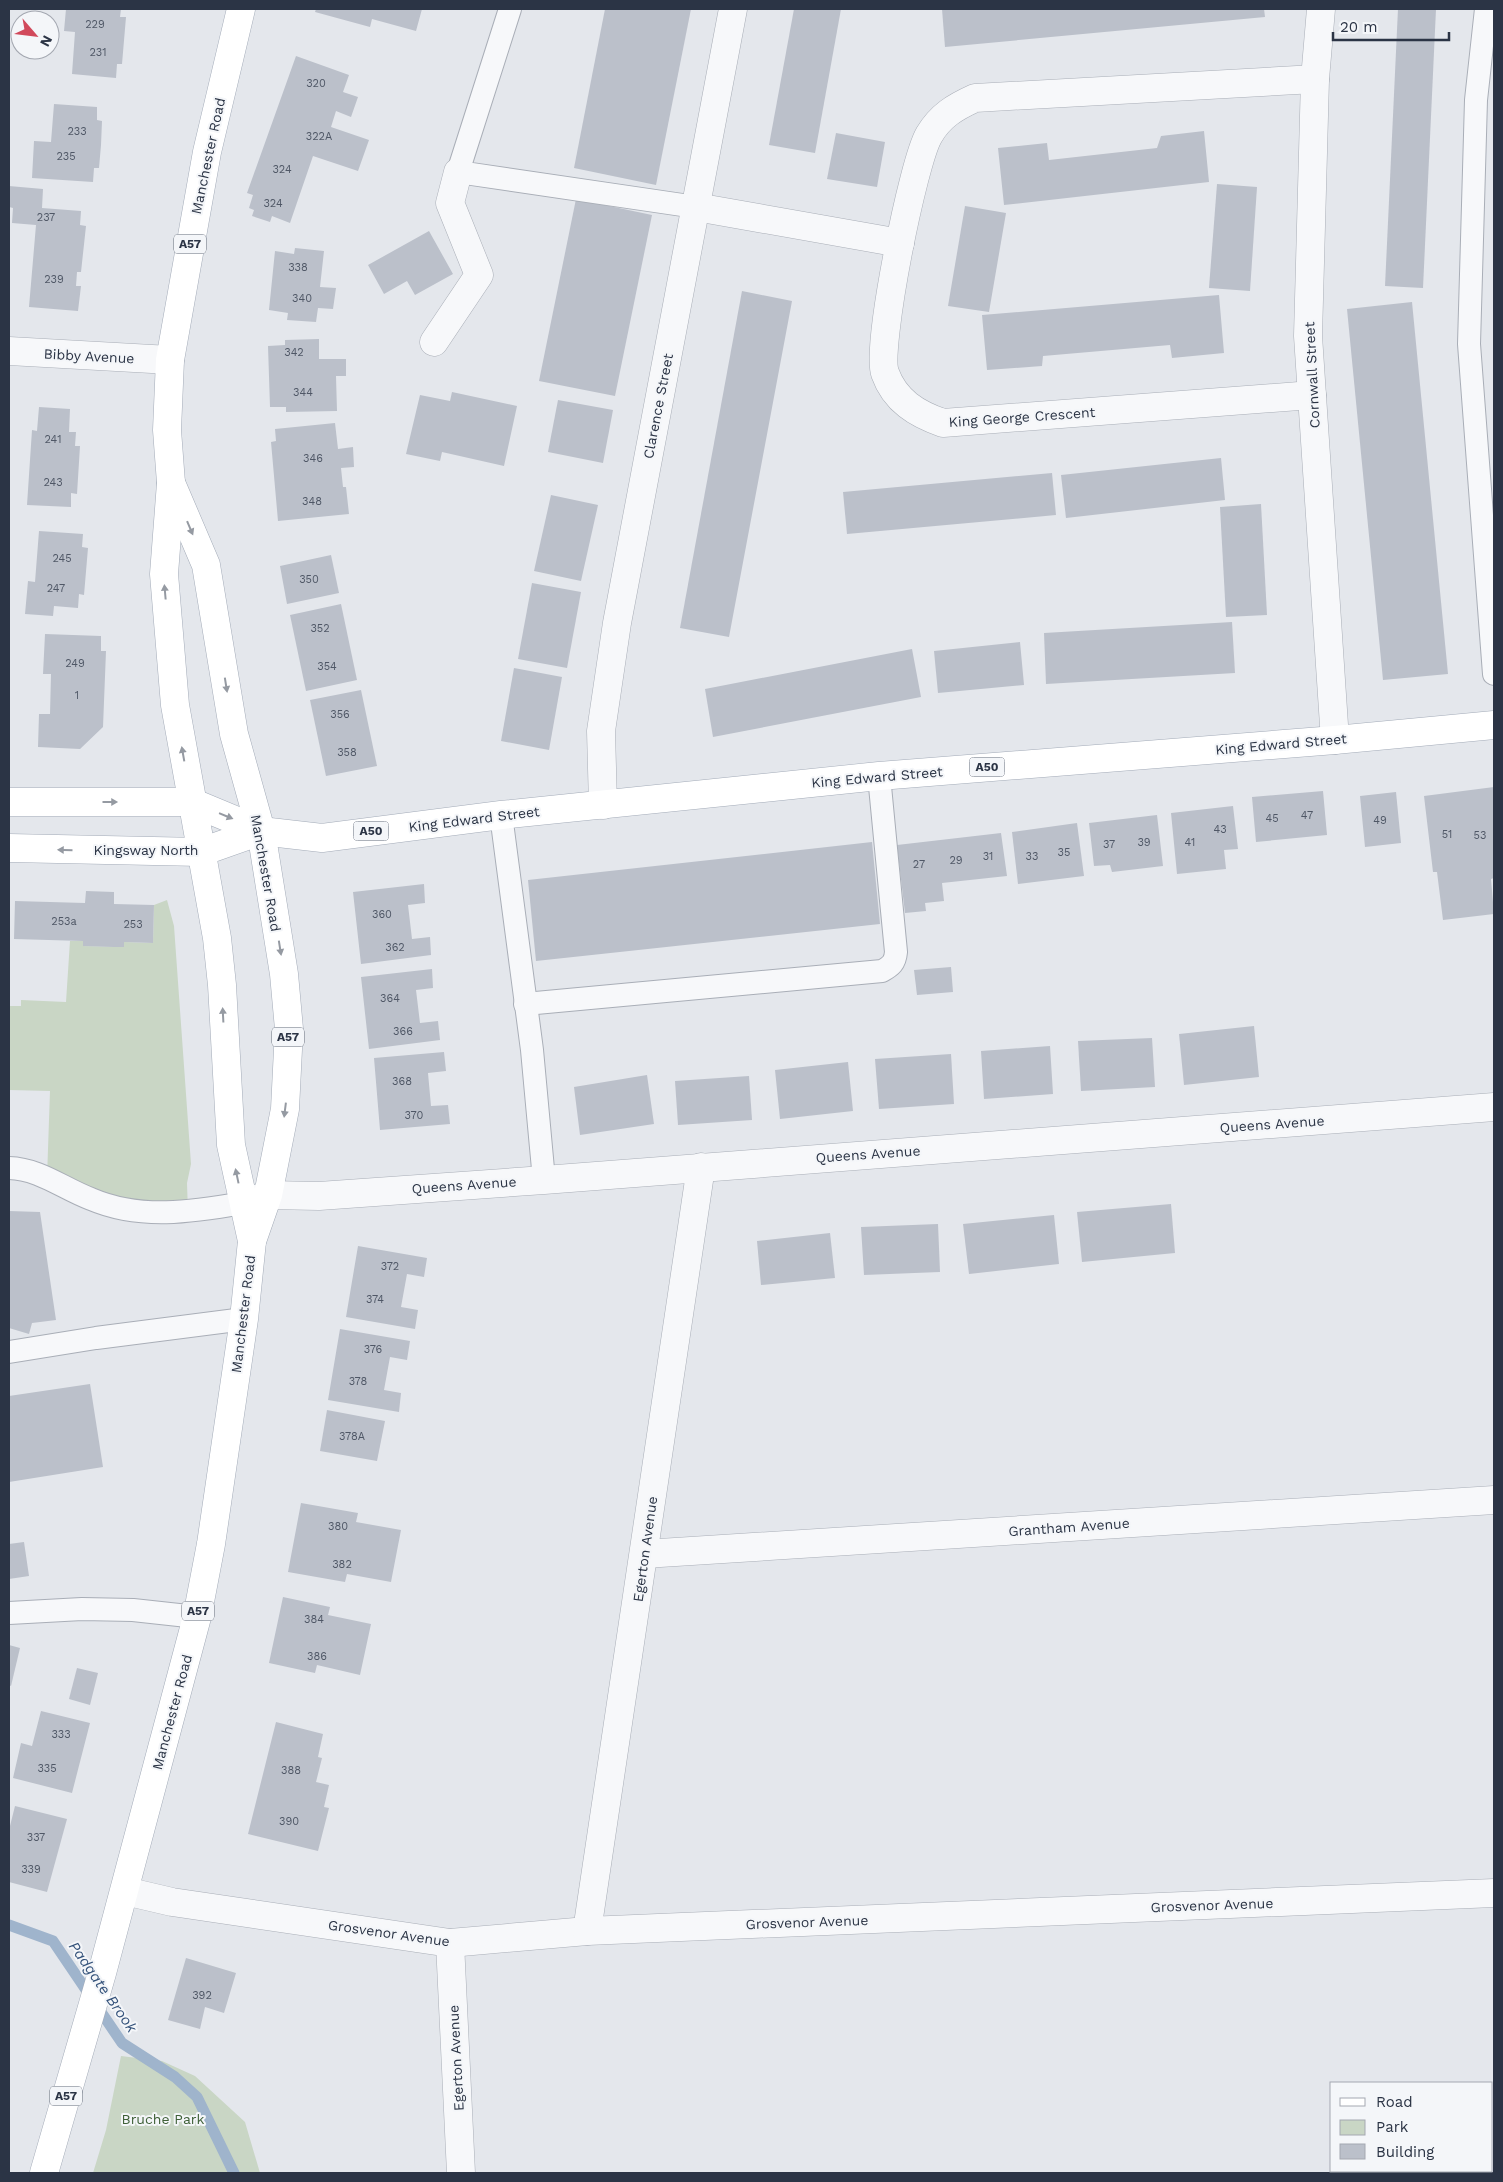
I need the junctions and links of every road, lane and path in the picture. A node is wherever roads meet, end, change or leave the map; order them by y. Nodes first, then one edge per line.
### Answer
1 (241, 9) edge
2 (510, 9) edge
3 (733, 9) edge
4 (1321, 9) edge
5 (1486, 9) edge
6 (1315, 80) junction
7 (458, 172) junction
8 (696, 207) junction
9 (900, 243) junction
10 (434, 342) dead end
11 (9, 351) edge
12 (170, 360) junction
13 (1312, 395) junction
14 (171, 483) junction
15 (1494, 674) edge
16 (1494, 725) edge
17 (1335, 740) junction
18 (880, 776) junction
19 (9, 802) edge
20 (191, 802) junction
21 (603, 805) junction
22 (501, 815) junction
23 (262, 831) junction
24 (9, 848) edge
25 (201, 852) junction
26 (526, 1004) junction
27 (1494, 1107) edge
28 (701, 1167) junction
29 (9, 1168) edge
30 (544, 1180) junction
31 (255, 1199) junction
32 (244, 1319) junction
33 (9, 1352) edge
34 (1494, 1500) edge
35 (644, 1554) junction
36 (9, 1613) edge
37 (197, 1617) junction
38 (125, 1891) junction
39 (1494, 1893) edge
40 (587, 1931) junction
41 (450, 1943) junction
42 (44, 2173) edge
43 (461, 2173) edge

1 - 12 main road, Manchester Road / A57
2 - 7 lane
3 - 8 street, Clarence Street
4 - 6 street, Cornwall Street
5 - 15 lane
6 - 9 street, King George Crescent
6 - 13 street, Cornwall Street
7 - 8 lane
7 - 10 street
8 - 9 street
8 - 21 street, Clarence Street
9 - 13 street, King George Crescent
11 - 12 street, Bibby Avenue
12 - 14 main road, Manchester Road / A57
13 - 17 street, Cornwall Street
20 -> 14 main road, Manchester Road / A57
14 -> 23 main road, Manchester Road / A57
16 - 17 main road, King Edward Street / A50
17 - 18 main road, King Edward Street / A50
18 - 21 main road, King Edward Street / A50
18 - 26 lane
19 -> 20 main road, A50
20 -> 23 main road, A50
20 - 25 main road, Manchester Road / A57
21 - 22 main road, King Edward Street / A50
22 - 23 main road, King Edward Street / A50
22 - 26 lane
23 - 25 main road, Kingsway North / A50
23 -> 31 main road, Manchester Road / A57
25 -> 24 main road, Kingsway North / A50
31 -> 25 main road, Manchester Road / A57
26 - 30 lane
27 - 28 street, Queens Avenue
28 - 30 street, Queens Avenue
28 - 35 street, Egerton Avenue
29 - 31 lane
30 - 31 street, Queens Avenue
31 - 32 main road, Manchester Road / A57
32 - 33 lane
32 - 37 main road, Manchester Road / A57
34 - 35 street, Grantham Avenue
35 - 40 street, Egerton Avenue
36 - 37 lane
37 - 38 main road, Manchester Road / A57
38 - 41 street, Grosvenor Avenue
38 - 42 main road, Manchester Road / A57
39 - 40 street, Grosvenor Avenue
40 - 41 street, Grosvenor Avenue
41 - 43 street, Egerton Avenue

